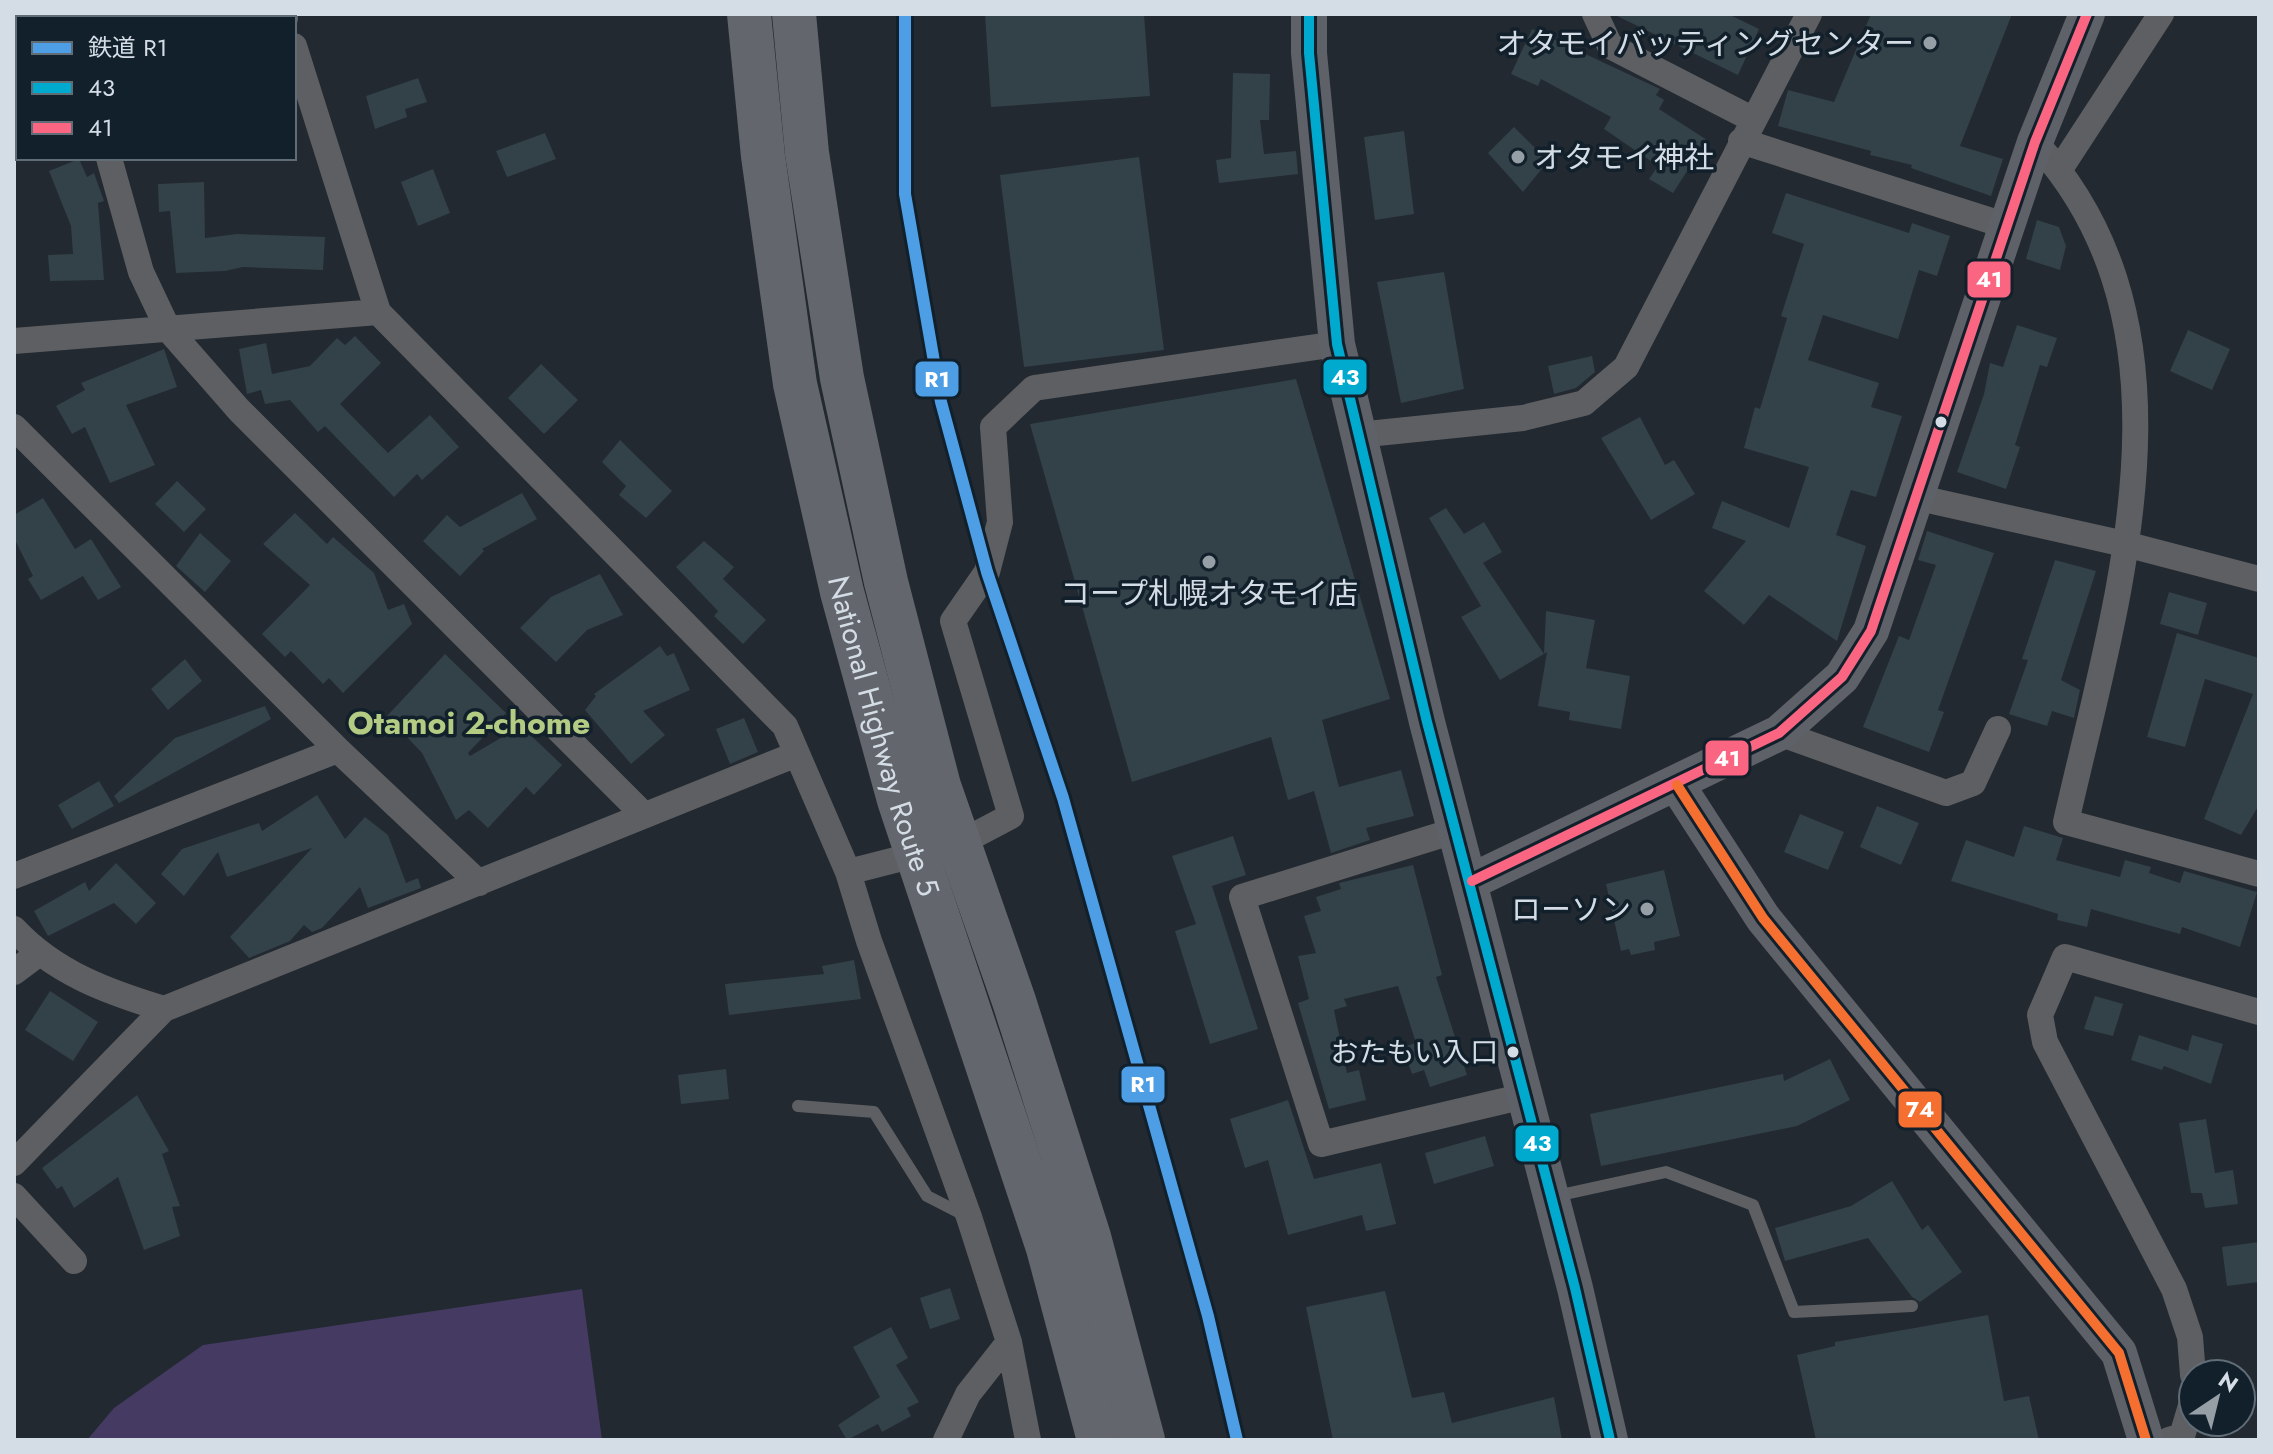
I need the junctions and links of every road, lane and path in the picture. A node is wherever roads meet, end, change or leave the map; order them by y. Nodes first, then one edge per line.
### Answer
1 (749, 14) edge
2 (794, 14) edge
3 (1309, 14) edge
4 (1595, 14) edge
5 (2087, 14) edge
6 (2161, 14) edge
7 (1804, 16) edge
8 (296, 52) edge
9 (1747, 130) junction
10 (2035, 142) junction
11 (110, 160) edge
12 (2060, 169) junction
13 (2007, 226) junction
14 (378, 312) junction
15 (168, 329) junction
16 (14, 341) edge
17 (1337, 344) junction
18 (14, 427) edge
19 (1358, 435) junction
20 (1915, 497) junction
21 (2129, 545) junction
22 (2259, 579) edge
23 (1998, 729) dead end
24 (1779, 733) junction
25 (338, 750) junction
26 (797, 754) junction
27 (1677, 785) junction
28 (643, 814) junction
29 (1457, 830) junction
30 (938, 848) junction
31 (848, 872) junction
32 (2259, 874) edge
33 (14, 876) edge
34 (1472, 881) junction
35 (479, 883) junction
36 (14, 929) edge
37 (38, 954) junction
38 (14, 972) edge
39 (164, 1009) junction
40 (2259, 1012) edge
41 (1525, 1096) junction
42 (798, 1106) dead end
43 (14, 1163) edge
44 (14, 1196) edge
45 (1549, 1198) junction
46 (969, 1217) junction
47 (74, 1261) dead end
48 (1912, 1306) dead end
49 (1009, 1342) junction
50 (2192, 1358) edge
51 (946, 1440) edge
52 (1028, 1440) edge
53 (1099, 1440) edge
54 (1143, 1440) edge
55 (1610, 1440) edge
56 (2146, 1440) edge

1 - 30 highway, National Highway Route 5
2 - 30 highway, National Highway Route 5
3 - 17 street
4 - 9 street
5 - 10 street
6 - 12 street
7 - 9 street
8 - 14 street
9 - 13 street
9 - 19 street
10 - 12 street
10 - 13 street
11 - 15 street
12 - 21 street
13 - 20 street
14 - 15 street
14 - 26 street
15 - 16 street
15 - 28 street
17 - 19 street
17 - 30 street
18 - 25 street
19 - 29 street
20 - 21 street
20 - 24 street
21 - 22 street
21 - 32 street
23 - 24 street
24 - 27 street
25 - 33 street
25 - 35 street
26 - 28 street
26 - 31 street
27 - 34 street
27 - 56 street
28 - 35 street
29 - 34 street
29 - 41 street
30 - 31 street
30 - 53 highway, National Highway Route 5
30 - 54 highway, National Highway Route 5
31 - 46 street
34 - 41 street
35 - 39 street
36 - 37 street
37 - 38 street
37 - 39 street
39 - 43 street
40 - 50 street
41 - 45 street
42 - 46 lane
44 - 47 street
45 - 48 lane
45 - 55 street
46 - 49 street
49 - 51 street
49 - 52 street

